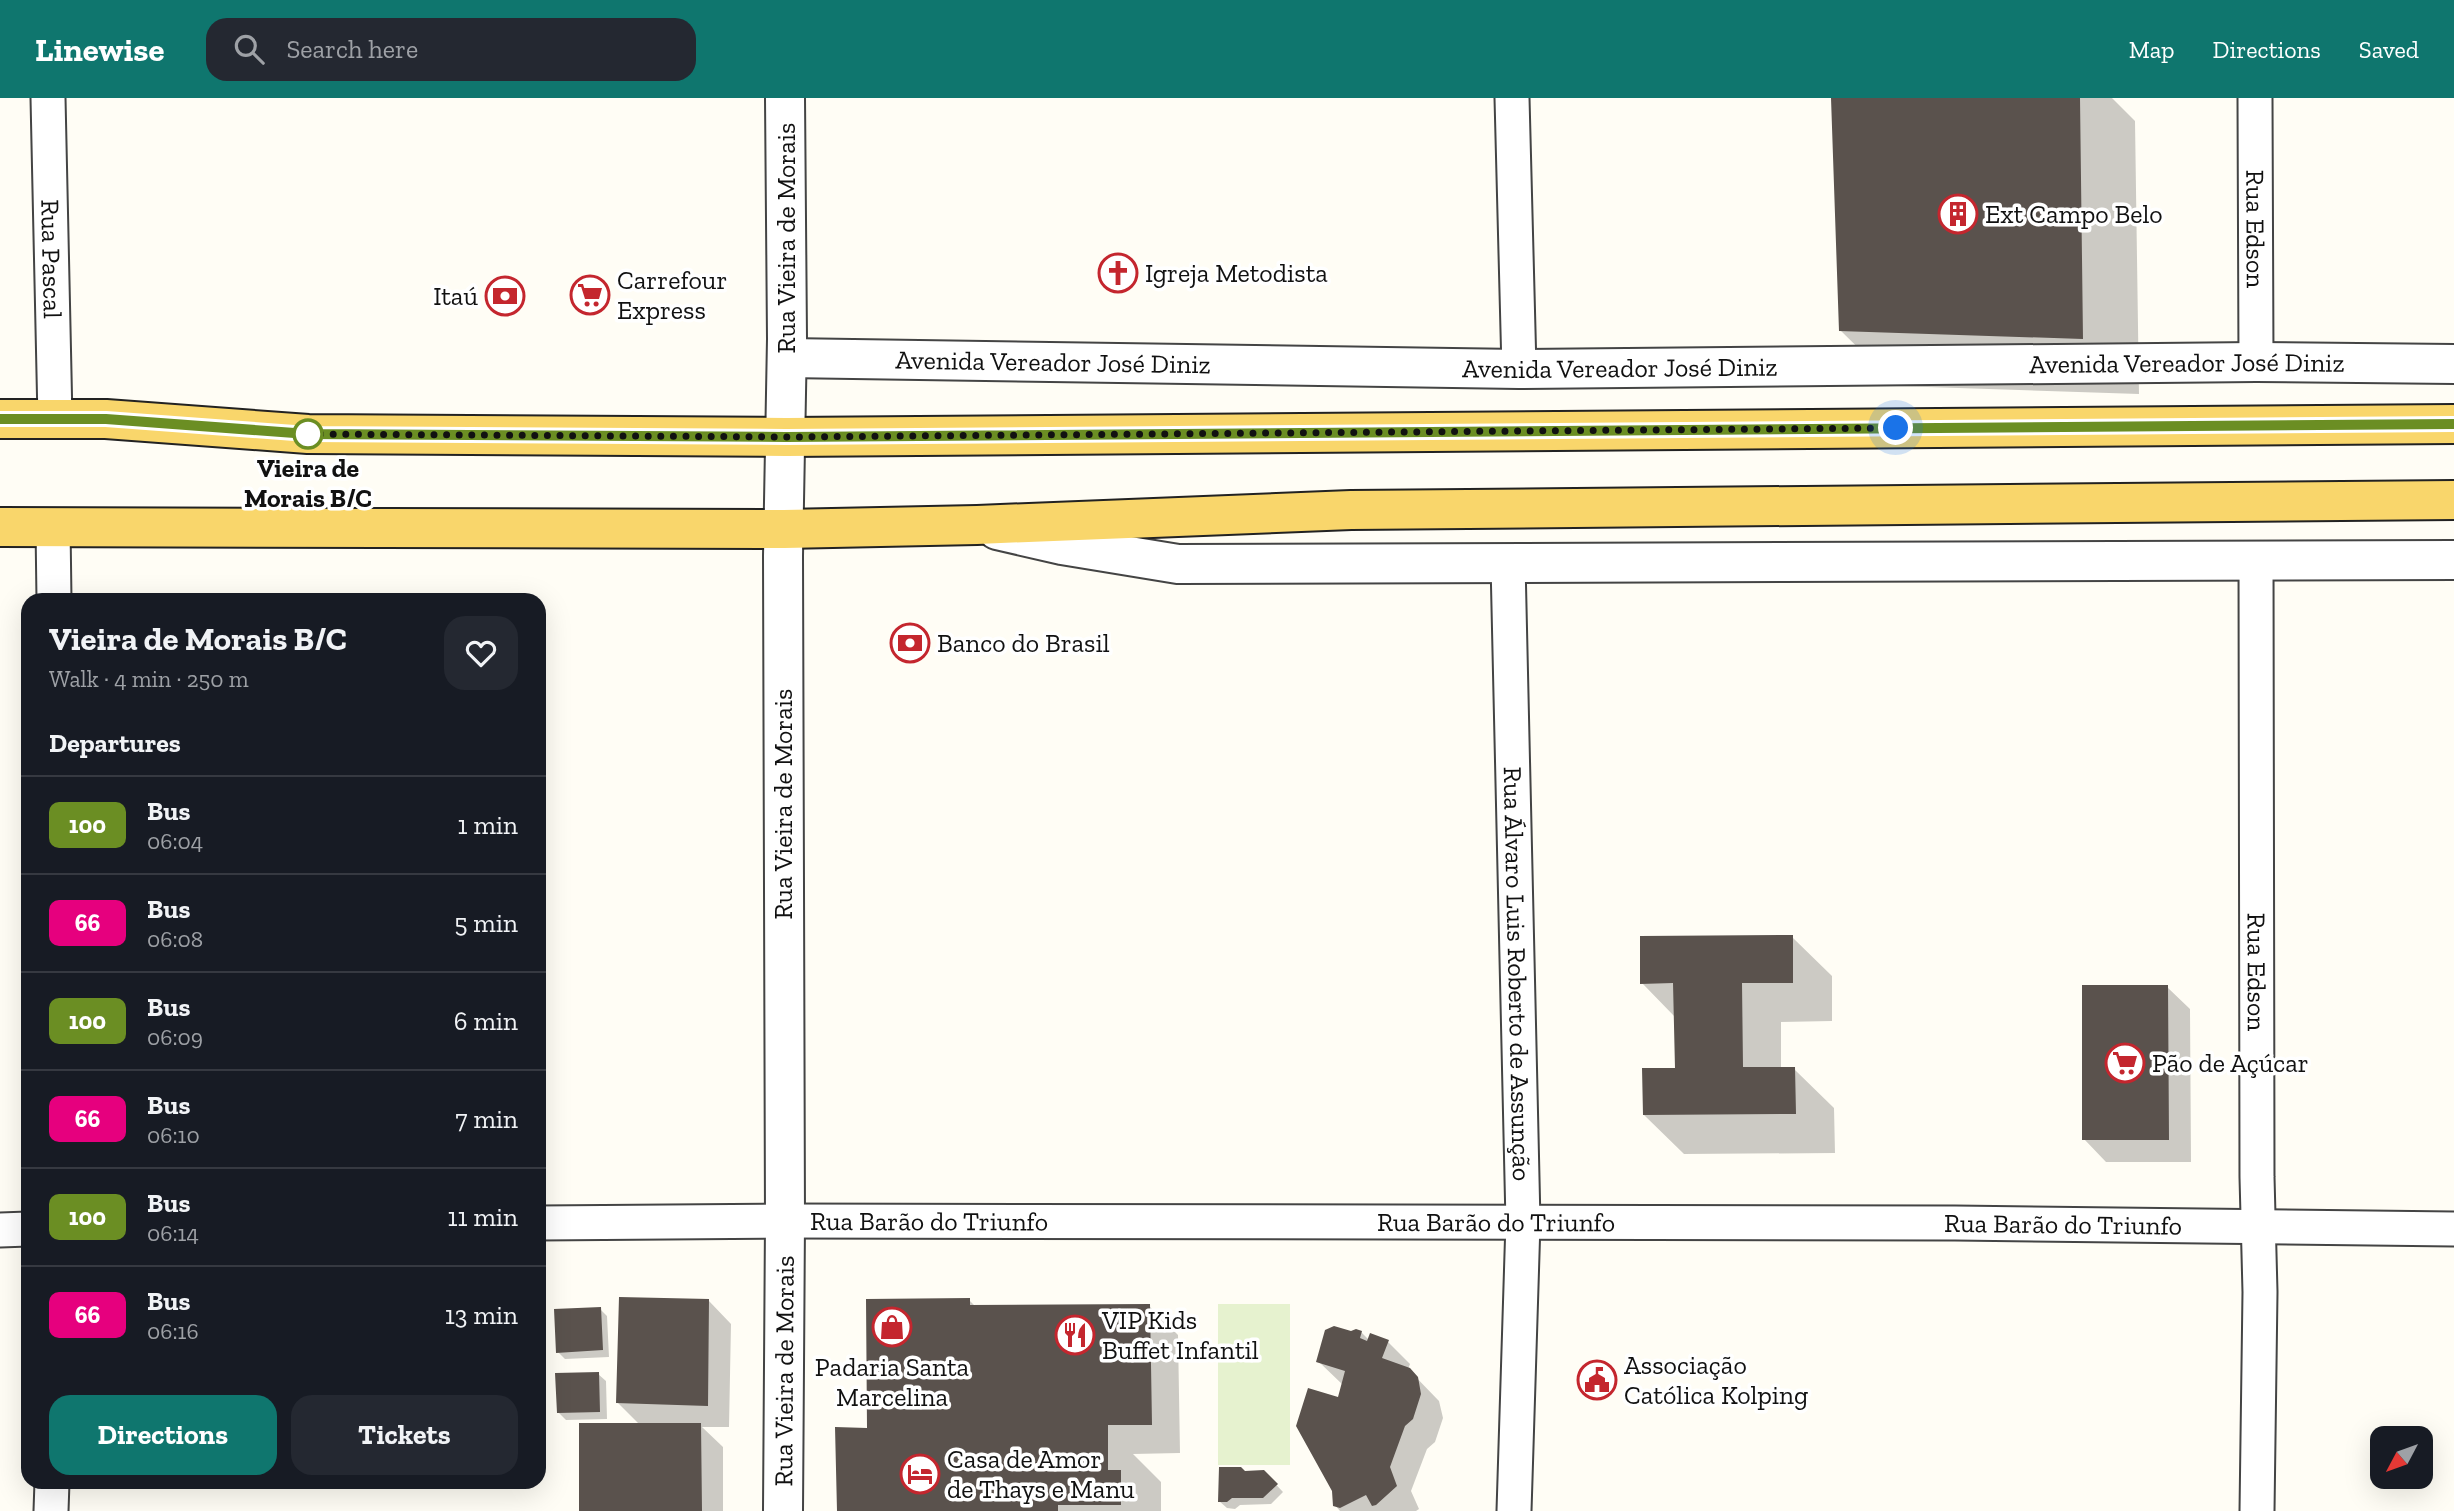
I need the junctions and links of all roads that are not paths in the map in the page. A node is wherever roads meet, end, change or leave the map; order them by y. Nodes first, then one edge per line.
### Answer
1 (48, 98) edge
2 (785, 98) edge
3 (1512, 98) edge
4 (2255, 98) edge
5 (787, 358) junction
6 (2256, 362) junction
7 (2454, 364) edge
8 (1519, 369) junction
9 (0, 419) edge
10 (55, 419) junction
11 (2454, 424) edge
12 (786, 437) junction
13 (2454, 500) edge
14 (978, 525) junction
15 (0, 527) edge
16 (53, 527) junction
17 (784, 529) junction
18 (2256, 559) junction
19 (2454, 560) edge
20 (1508, 563) junction
21 (54, 593) edge
22 (785, 1221) junction
23 (1523, 1222) junction
24 (546, 1223) edge
25 (2258, 1228) junction
26 (21, 1229) edge
27 (2454, 1229) edge
28 (0, 1230) edge
29 (51, 1489) edge
30 (51, 1511) edge
31 (783, 1511) edge
32 (1514, 1511) edge
33 (2258, 1511) edge

1 - 10 street, Rua Pascal
2 - 5 street, Rua Vieira de Morais
3 - 8 street
4 - 6 street, Rua Edson
5 - 8 street, Avenida Vereador José Diniz
5 - 12 street, Rua Vieira de Morais
6 - 7 street, Avenida Vereador José Diniz
6 - 8 street, Avenida Vereador José Diniz
9 - 10 main road
10 - 12 main road
11 - 12 main road
12 - 17 street, Rua Vieira de Morais
13 - 14 main road
14 - 17 main road
14 - 20 street
15 - 16 main road
16 - 17 main road
16 - 21 street
17 - 22 street, Rua Vieira de Morais
18 - 19 street
18 - 20 street
18 - 25 street, Rua Edson
20 - 23 street, Rua Álvaro Luis Roberto de Assunção
22 - 23 street, Rua Barão do Triunfo
22 - 24 street, Rua Barão do Triunfo
22 - 31 street, Rua Vieira de Morais
23 - 25 street, Rua Barão do Triunfo
23 - 32 street, Rua Álvaro Luis Roberto de Assunção
25 - 27 street, Rua Barão do Triunfo
25 - 33 street, Rua Edson
26 - 28 street
29 - 30 street

